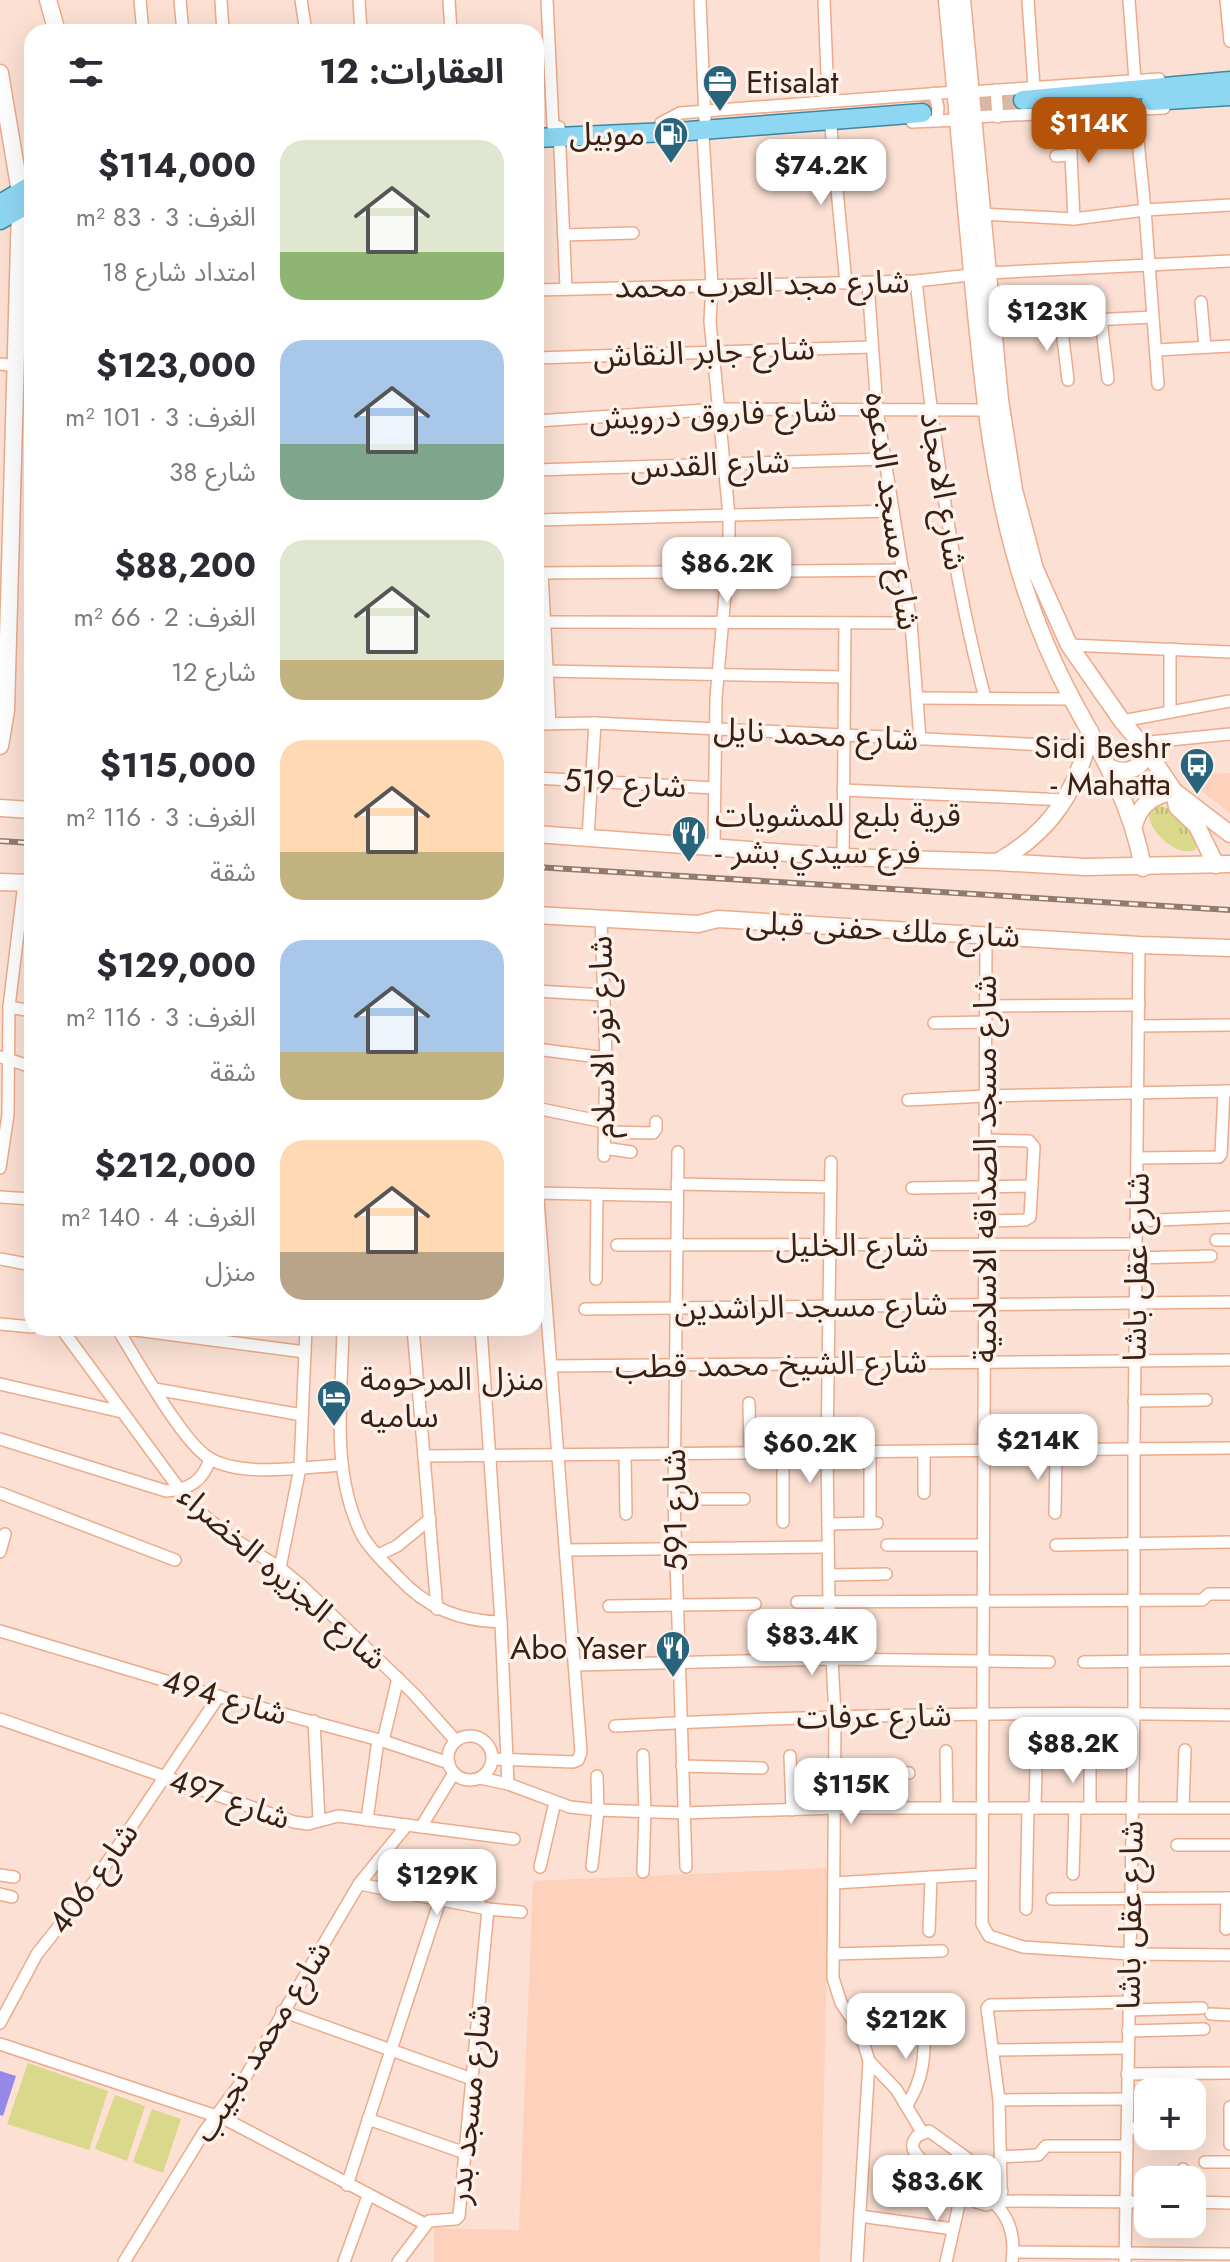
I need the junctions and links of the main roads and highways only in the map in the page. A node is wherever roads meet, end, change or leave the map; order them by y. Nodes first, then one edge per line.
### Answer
1 (1226, 89) edge
2 (1027, 98) tunnel mouth
3 (928, 108) tunnel mouth
4 (700, 124) junction
5 (552, 130) edge
6 (24, 198) edge
7 (24, 199) edge
8 (0, 204) edge
9 (0, 220) edge

1 - 2 main road
3 - 4 main road
4 - 5 main road
4 - 5 main road
6 - 8 main road
7 - 9 main road

